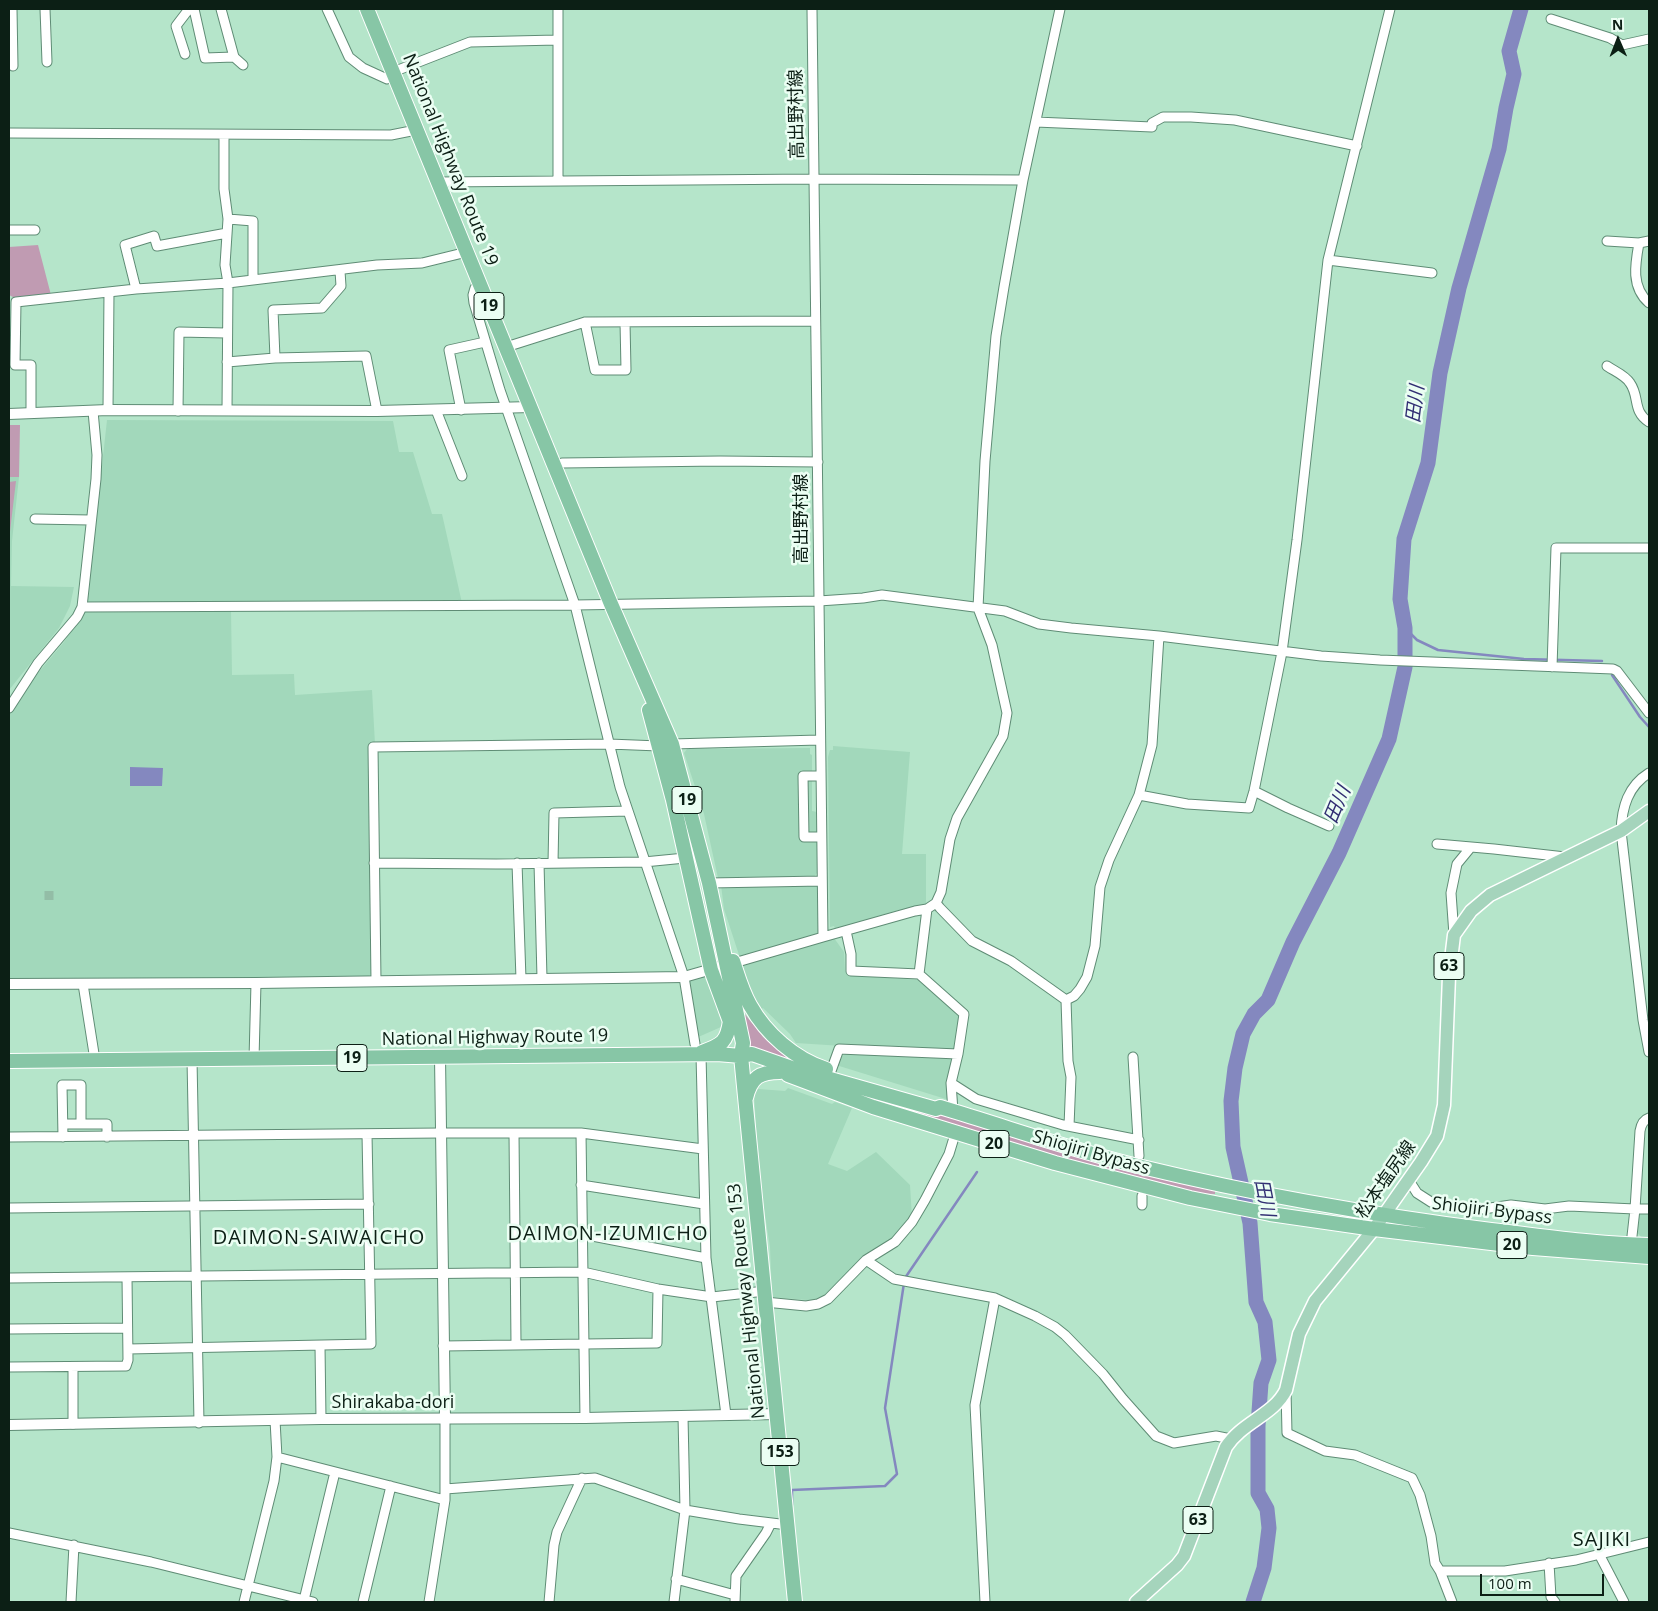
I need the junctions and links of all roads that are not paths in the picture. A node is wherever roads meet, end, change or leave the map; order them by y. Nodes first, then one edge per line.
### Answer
1 (12, 9) edge
2 (45, 9) edge
3 (189, 9) edge
4 (194, 9) edge
5 (221, 9) edge
6 (327, 9) edge
7 (367, 9) edge
8 (558, 9) edge
9 (812, 9) edge
10 (1060, 9) edge
11 (1390, 9) edge
12 (1551, 18) dead end
13 (1649, 39) edge
14 (557, 40) junction
15 (185, 54) dead end
16 (234, 56) junction
17 (47, 62) dead end
18 (244, 65) dead end
19 (13, 66) dead end
20 (394, 75) junction
21 (1036, 122) junction
22 (416, 130) junction
23 (9, 133) edge
24 (224, 134) junction
25 (1357, 146) junction
26 (814, 179) junction
27 (1023, 180) junction
28 (558, 181) junction
29 (437, 182) junction
30 (228, 219) junction
31 (9, 230) edge
32 (35, 230) dead end
33 (227, 233) junction
34 (1607, 241) dead end
35 (1649, 241) edge
36 (1639, 243) junction
37 (467, 252) junction
38 (1328, 260) junction
39 (340, 270) junction
40 (1432, 273) dead end
41 (254, 280) junction
42 (228, 283) junction
43 (481, 285) junction
44 (136, 289) junction
45 (110, 292) junction
46 (1649, 303) edge
47 (815, 321) junction
48 (585, 322) junction
49 (625, 322) junction
50 (226, 333) junction
51 (485, 342) junction
52 (506, 347) junction
53 (275, 358) junction
54 (227, 362) junction
55 (1606, 366) dead end
56 (530, 407) junction
57 (506, 409) junction
58 (93, 410) junction
59 (108, 410) junction
60 (178, 410) junction
61 (228, 410) junction
62 (436, 410) junction
63 (461, 410) junction
64 (377, 411) junction
65 (31, 413) junction
66 (9, 414) edge
67 (1649, 422) edge
68 (818, 462) junction
69 (554, 465) junction
70 (462, 476) dead end
71 (35, 519) dead end
72 (90, 520) junction
73 (1649, 548) edge
74 (819, 601) junction
75 (611, 604) junction
76 (575, 605) junction
77 (82, 607) junction
78 (978, 608) junction
79 (1159, 636) junction
80 (1282, 652) junction
81 (1552, 662) junction
82 (9, 708) edge
83 (1649, 713) edge
84 (819, 740) junction
85 (609, 744) junction
86 (666, 745) junction
87 (1649, 773) edge
88 (820, 776) junction
89 (1254, 791) junction
90 (1139, 795) junction
91 (628, 811) junction
92 (1649, 811) edge
93 (1329, 826) dead end
94 (1621, 831) junction
95 (821, 837) junction
96 (1437, 844) dead end
97 (1472, 847) junction
98 (702, 857) junction
99 (1566, 857) junction
100 (685, 858) junction
101 (644, 862) junction
102 (374, 863) junction
103 (517, 863) junction
104 (539, 863) junction
105 (553, 863) junction
106 (822, 881) junction
107 (709, 883) junction
108 (692, 886) junction
109 (936, 903) junction
110 (927, 909) junction
111 (846, 930) junction
112 (1454, 935) junction
113 (823, 937) junction
114 (730, 964) junction
115 (711, 970) junction
116 (919, 974) junction
117 (684, 977) junction
118 (542, 978) junction
119 (521, 979) junction
120 (376, 981) junction
121 (256, 983) junction
122 (9, 984) edge
123 (84, 984) junction
124 (1066, 1000) junction
125 (730, 1021) junction
126 (697, 1051) junction
127 (1649, 1052) edge
128 (958, 1054) junction
129 (741, 1056) junction
130 (440, 1057) junction
131 (1133, 1057) dead end
132 (192, 1058) junction
133 (254, 1059) junction
134 (95, 1060) junction
135 (9, 1061) edge
136 (831, 1071) junction
137 (780, 1072) junction
138 (951, 1083) junction
139 (746, 1102) junction
140 (946, 1109) junction
141 (1649, 1118) edge
142 (63, 1124) junction
143 (81, 1124) junction
144 (1069, 1126) junction
145 (956, 1132) junction
146 (441, 1133) junction
147 (514, 1133) junction
148 (581, 1133) junction
149 (367, 1134) junction
150 (194, 1136) junction
151 (9, 1137) edge
152 (63, 1137) junction
153 (107, 1137) junction
154 (1139, 1140) junction
155 (703, 1149) junction
156 (1140, 1156) dead end
157 (1408, 1179) junction
158 (582, 1185) junction
159 (369, 1204) junction
160 (704, 1204) junction
161 (195, 1205) junction
162 (9, 1208) edge
163 (1634, 1208) junction
164 (1649, 1209) edge
165 (1383, 1215) junction
166 (1374, 1229) junction
167 (582, 1234) junction
168 (1631, 1245) junction
169 (1649, 1245) edge
170 (1649, 1257) edge
171 (706, 1258) junction
172 (866, 1260) junction
173 (582, 1272) junction
174 (443, 1274) junction
175 (516, 1274) junction
176 (371, 1275) junction
177 (197, 1276) junction
178 (127, 1277) junction
179 (9, 1278) edge
180 (658, 1289) junction
181 (765, 1296) junction
182 (712, 1297) junction
183 (994, 1298) junction
184 (127, 1328) junction
185 (9, 1329) edge
186 (516, 1344) junction
187 (583, 1344) junction
188 (320, 1346) junction
189 (443, 1346) junction
190 (197, 1347) junction
191 (128, 1348) junction
192 (9, 1367) edge
193 (73, 1367) junction
194 (1286, 1390) junction
195 (777, 1414) junction
196 (726, 1415) junction
197 (683, 1416) junction
198 (585, 1418) junction
199 (321, 1419) junction
200 (445, 1419) junction
201 (275, 1420) junction
202 (199, 1423) junction
203 (74, 1424) junction
204 (9, 1425) edge
205 (1231, 1439) junction
206 (277, 1457) junction
207 (335, 1472) junction
208 (582, 1478) junction
209 (391, 1486) junction
210 (445, 1489) junction
211 (445, 1500) junction
212 (685, 1510) junction
213 (771, 1523) junction
214 (788, 1525) junction
215 (9, 1533) edge
216 (1649, 1542) edge
217 (74, 1545) junction
218 (1599, 1554) junction
219 (1549, 1563) junction
220 (1440, 1571) junction
221 (676, 1579) junction
222 (248, 1586) junction
223 (735, 1598) edge
224 (304, 1600) junction
225 (71, 1602) edge
226 (244, 1602) edge
227 (314, 1602) edge
228 (363, 1602) edge
229 (429, 1602) edge
230 (550, 1602) edge
231 (674, 1602) edge
232 (795, 1602) edge
233 (985, 1602) edge
234 (1136, 1602) edge
235 (1452, 1602) edge
236 (1554, 1602) edge
237 (1624, 1602) edge

1 - 19 street
2 - 17 street
3 - 15 street
4 - 16 street
5 - 16 street
6 - 20 street
7 - 20 highway, National Highway Route 19 / 19
8 - 14 street
9 - 26 street, 高出野村線
10 - 21 street
11 - 25 street
12 - 13 street
14 - 20 street
14 - 28 street
16 - 18 street
20 - 22 highway, National Highway Route 19 / 19
21 - 25 street
21 - 27 street
22 - 24 street
22 - 29 highway, National Highway Route 19 / 19
23 - 24 street
24 - 30 street
25 - 38 street
26 - 27 street
26 - 28 street
26 - 47 street, 高出野村線
27 - 78 street
28 - 29 street
29 - 37 highway, National Highway Route 19 / 19
30 - 33 street
30 - 41 street
31 - 32 street
33 - 42 street
33 - 44 street
34 - 36 street
35 - 36 street
36 - 46 street
37 - 39 street
37 - 43 highway, National Highway Route 19 / 19
38 - 40 street
38 - 80 street
39 - 41 street
39 - 53 street
41 - 42 street
42 - 44 street
42 - 50 street
43 - 51 street
43 - 52 highway, National Highway Route 19 / 19
44 - 45 street
45 - 59 street
45 - 65 street
47 - 49 street
47 - 68 street, 高出野村線
48 - 49 street
48 - 49 street
48 - 52 street
50 - 54 street
50 - 60 street
51 - 57 street
51 - 63 street
52 - 56 highway, National Highway Route 19 / 19
53 - 54 street
53 - 64 street
54 - 61 street
55 - 67 street
56 - 57 street
56 - 69 highway, National Highway Route 19 / 19
57 - 63 street
57 - 76 street
58 - 59 street
58 - 65 street
58 - 72 street
59 - 60 street
60 - 61 street
61 - 64 street
62 - 63 street
62 - 64 street
62 - 70 street
65 - 66 street
68 - 69 street
68 - 74 street, 高出野村線
69 - 75 highway, National Highway Route 19 / 19
71 - 72 street
72 - 77 street
73 - 81 street
74 - 75 street
74 - 78 street
74 - 84 street, 高出野村線
75 - 76 street
75 - 86 highway, National Highway Route 19 / 19
76 - 77 street
76 - 85 street
77 - 82 street
78 - 79 street
78 - 109 street
79 - 80 street
79 - 90 street
80 - 81 street
80 - 89 street
81 - 83 street
84 - 86 street
84 - 88 street, 高出野村線
85 - 86 street
85 - 91 street
85 - 102 street
86 - 98 highway, National Highway Route 19 / 19
86 - 100 highway, National Highway Route 19 / 19
87 - 94 street
88 - 95 street, 高出野村線
88 - 95 street
89 - 90 street
89 - 93 street
90 - 124 street
91 - 101 street
91 - 105 street
92 - 94 main road, 松本塩尻線 / 63
94 - 99 main road, 松本塩尻線 / 63
94 - 127 street
95 - 106 street, 高出野村線
96 - 97 street
97 - 99 street
97 - 112 street
98 - 100 street
98 - 107 highway, National Highway Route 19 / 19
99 - 112 main road, 松本塩尻線 / 63
100 - 101 street
100 - 108 highway, National Highway Route 19 / 19
101 - 105 street
101 - 117 street
102 - 103 street
102 - 120 street
103 - 104 street
103 - 119 street
104 - 105 street
104 - 118 street
106 - 107 street
106 - 113 street, 高出野村線
107 - 108 street
107 - 114 highway, National Highway Route 19
108 - 115 highway, National Highway Route 19 / 19
109 - 110 street
109 - 124 street
110 - 111 street
110 - 116 street
111 - 113 street
111 - 116 street
112 - 157 main road, 松本塩尻線 / 63
113 - 114 street
114 - 115 street
114 - 129 highway
114 - 136 highway
115 - 117 street
115 - 125 highway, National Highway Route 19 / 19
116 - 128 street
117 - 118 street
117 - 126 street
118 - 119 street
119 - 120 street
120 - 121 street
121 - 123 street
121 - 133 street
122 - 123 street
123 - 134 street
124 - 144 street
125 - 126 highway
125 - 129 highway, National Highway Route 19 / 19
126 - 129 highway, National Highway Route 19 / 19
126 - 130 highway, National Highway Route 19 / 19
126 - 155 street
128 - 136 street
128 - 138 street
129 - 137 highway, Shiojiri Bypass / 20
129 - 139 highway, National Highway Route 153 / 153
129 - 140 highway, Shiojiri Bypass / 20
130 - 133 highway, National Highway Route 19 / 19
130 - 146 street
131 - 154 street
132 - 133 highway, National Highway Route 19 / 19
132 - 134 highway, National Highway Route 19 / 19
132 - 150 street
134 - 135 highway, National Highway Route 19 / 19
136 - 140 highway
137 - 139 highway
137 - 145 highway, Shiojiri Bypass / 20
138 - 140 street
138 - 144 street
139 - 181 highway, National Highway Route 153 / 153
140 - 165 highway, Shiojiri Bypass / 20
141 - 163 street
142 - 143 street
142 - 143 street
142 - 152 street
143 - 153 street
144 - 154 street
145 - 166 highway, Shiojiri Bypass / 20
145 - 172 street
146 - 147 street
146 - 149 street
146 - 174 street
147 - 148 street
147 - 175 street
148 - 155 street
148 - 158 street
149 - 150 street
149 - 159 street
150 - 153 street
150 - 161 street
151 - 152 street
152 - 153 street
154 - 156 street
155 - 160 street
157 - 163 street
157 - 165 main road, 松本塩尻線 / 63
158 - 160 street
158 - 167 street
159 - 161 street
159 - 176 street
160 - 171 street
161 - 162 street
161 - 177 street
163 - 164 street
163 - 168 street
165 - 166 main road, 松本塩尻線 / 63
165 - 168 highway, Shiojiri Bypass / 20
166 - 170 highway, Shiojiri Bypass / 20
166 - 194 main road, 松本塩尻線 / 63
167 - 171 street
167 - 173 street
168 - 169 highway, Shiojiri Bypass / 20
171 - 182 street
172 - 181 street
172 - 183 street
173 - 175 street
173 - 180 street
173 - 187 street
174 - 175 street
174 - 176 street
174 - 189 street
175 - 186 street
176 - 177 street
176 - 188 street
177 - 178 street
177 - 190 street
178 - 179 street
178 - 184 street
180 - 182 street
180 - 187 street
181 - 182 street
181 - 195 highway, National Highway Route 153 / 153
182 - 196 street
183 - 205 street
183 - 233 street
184 - 185 street
184 - 191 street
186 - 187 street
186 - 189 street
187 - 198 street
188 - 190 street
188 - 199 street
189 - 200 street
190 - 191 street
190 - 202 street
191 - 193 street
192 - 193 street
193 - 203 street
194 - 205 main road, 松本塩尻線 / 63
194 - 220 street
195 - 196 street, Shirakaba-dori
195 - 214 highway, National Highway Route 153 / 153
196 - 197 street, Shirakaba-dori
197 - 198 street, Shirakaba-dori
197 - 212 street
198 - 200 street, Shirakaba-dori
199 - 200 street, Shirakaba-dori
199 - 201 street, Shirakaba-dori
200 - 210 street
201 - 202 street, Shirakaba-dori
201 - 206 street
202 - 203 street, Shirakaba-dori
203 - 204 street, Shirakaba-dori
205 - 234 main road, 松本塩尻線 / 63
206 - 207 street
206 - 222 street
207 - 209 street
207 - 224 street
208 - 210 street
208 - 212 street
208 - 230 street
209 - 211 street
209 - 228 street
210 - 211 street
211 - 229 street
212 - 213 street
212 - 221 street
213 - 214 street
213 - 223 street
214 - 232 highway, National Highway Route 153 / 153
215 - 217 street
216 - 218 street
217 - 222 street
217 - 225 street
218 - 219 street
218 - 237 street
219 - 220 street
219 - 236 street
220 - 235 street
221 - 223 street
221 - 231 street
222 - 224 street
222 - 226 street
224 - 227 street

